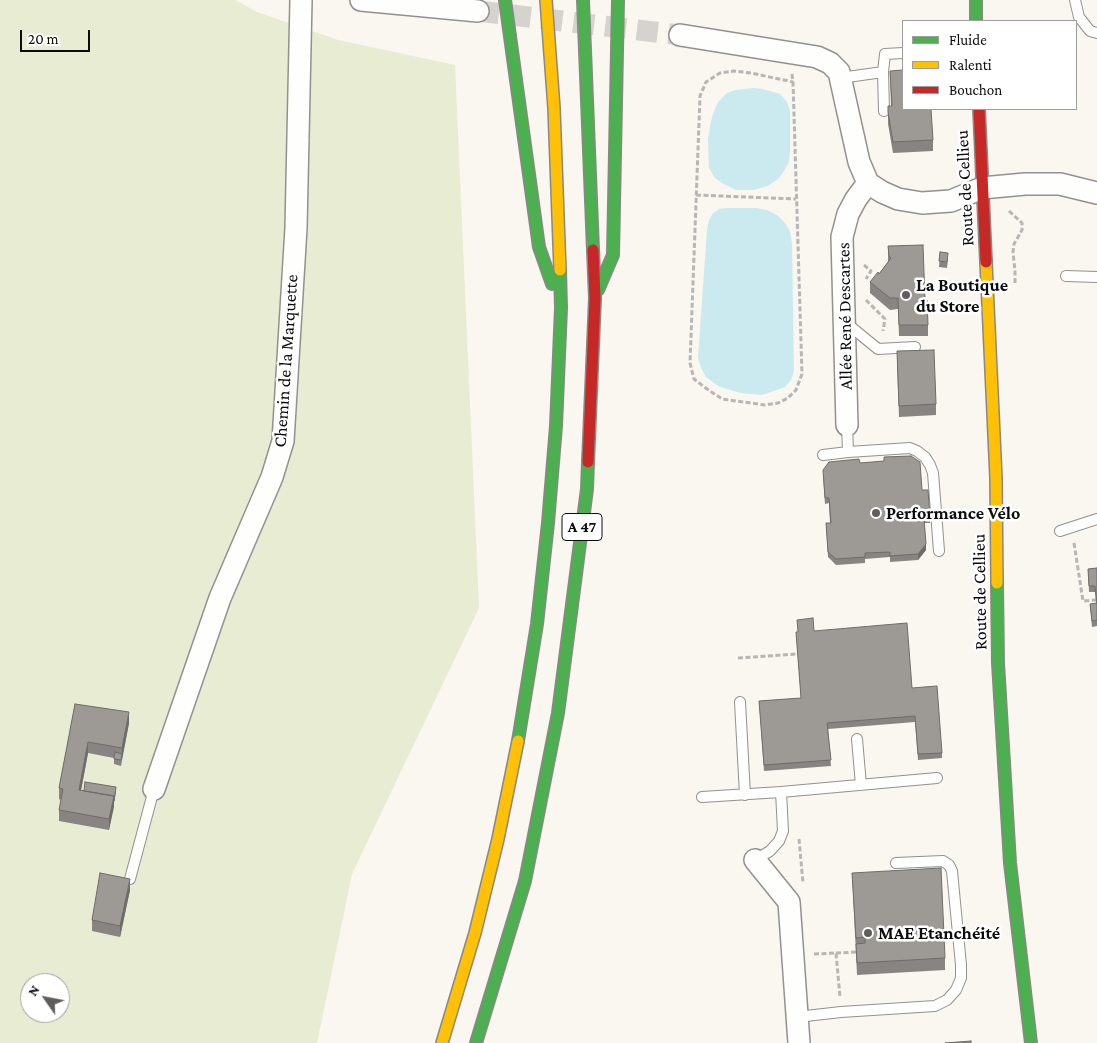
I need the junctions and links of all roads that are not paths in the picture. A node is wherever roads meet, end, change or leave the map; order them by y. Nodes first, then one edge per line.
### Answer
1 (301, 0) edge
2 (361, 0) edge
3 (505, 0) edge
4 (546, 0) edge
5 (583, 0) edge
6 (618, 0) edge
7 (976, 0) edge
8 (1075, 0) edge
9 (478, 11) tunnel mouth
10 (976, 20) edge
11 (1097, 33) edge
12 (680, 35) tunnel mouth
13 (902, 53) edge
14 (883, 72) junction
15 (840, 78) junction
16 (979, 110) edge
17 (884, 111) dead end
18 (868, 183) junction
19 (982, 188) junction
20 (1097, 193) edge
21 (1066, 276) dead end
22 (1097, 277) edge
23 (595, 298) junction
24 (561, 308) junction
25 (844, 322) junction
26 (915, 347) dead end
27 (847, 425) joint
28 (848, 452) junction
29 (823, 454) dead end
30 (1097, 519) edge
31 (1060, 531) dead end
32 (939, 551) dead end
33 (740, 702) dead end
34 (857, 739) dead end
35 (937, 778) dead end
36 (861, 785) junction
37 (154, 788) joint
38 (781, 792) junction
39 (746, 795) junction
40 (702, 797) dead end
41 (755, 860) joint
42 (896, 863) dead end
43 (130, 879) edge
44 (797, 1017) junction
45 (442, 1043) edge
46 (476, 1043) edge
47 (799, 1043) edge
48 (1031, 1043) edge

1 - 37 street, Chemin de la Marquette
2 - 9 street
3 - 24 main road
4 - 24 main road, A 47
5 - 23 main road, A 47
6 - 23 main road
7 - 10 main road
8 - 11 lane
12 - 15 street
13 - 14 lane
14 - 15 lane
14 - 17 lane
15 - 18 street
16 - 19 main road, Route de Cellieu
18 - 19 street
18 - 25 street, Allée René Descartes
19 - 20 street
19 - 48 main road, Route de Cellieu
21 - 22 lane
23 - 46 main road, A 47
24 - 45 main road, A 47
25 - 26 lane
25 - 27 street, Allée René Descartes
27 - 28 lane
28 - 29 lane
28 - 32 lane
30 - 31 lane
33 - 39 lane
34 - 36 lane
35 - 36 lane
36 - 38 lane
37 - 43 lane
38 - 39 lane
38 - 41 lane
39 - 40 lane
41 - 44 street
42 - 44 lane
44 - 47 street

